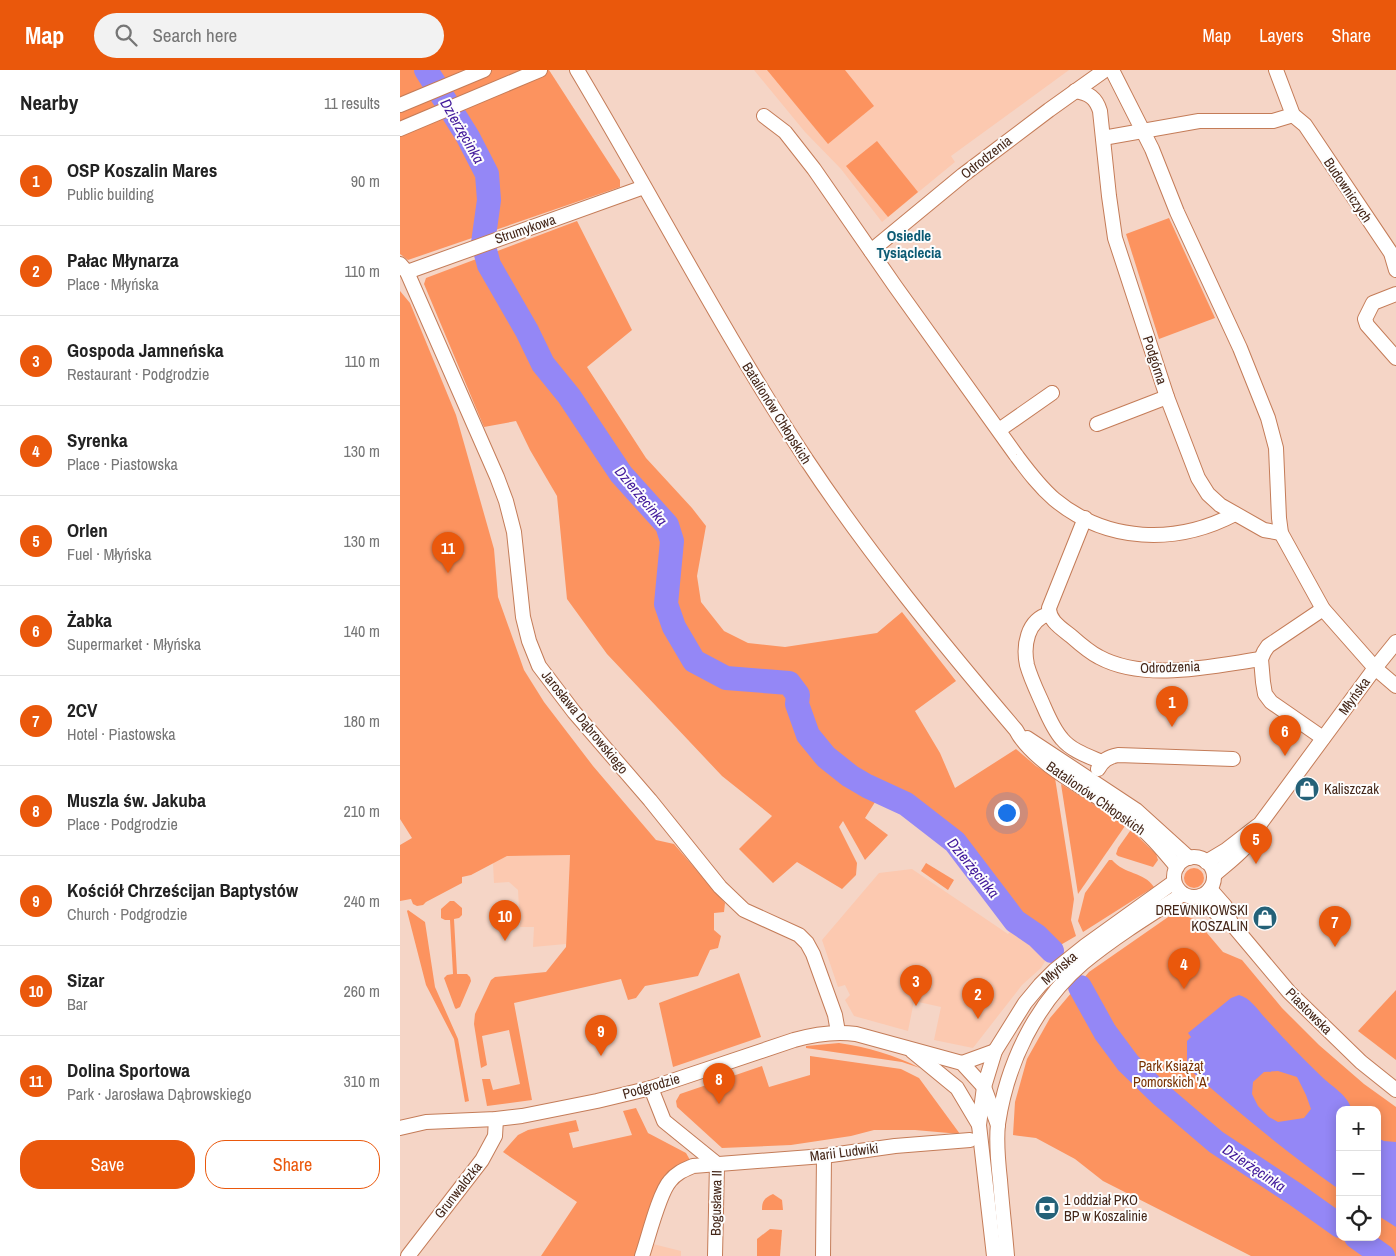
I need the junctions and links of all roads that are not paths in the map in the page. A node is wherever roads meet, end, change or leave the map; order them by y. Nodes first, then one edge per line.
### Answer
1 (484, 70) edge
2 (540, 70) edge
3 (577, 70) edge
4 (1105, 70) edge
5 (1112, 70) edge
6 (1276, 70) edge
7 (1075, 91) junction
8 (400, 105) edge
9 (1293, 115) junction
10 (764, 116) dead end
11 (400, 129) edge
12 (1143, 131) junction
13 (1103, 138) junction
14 (644, 187) junction
15 (871, 251) junction
16 (403, 268) edge
17 (1396, 270) edge
18 (1396, 294) edge
19 (1396, 358) edge
20 (1052, 393) dead end
21 (1167, 397) junction
22 (1097, 424) dead end
23 (999, 430) junction
24 (1235, 514) junction
25 (1085, 518) junction
26 (1281, 533) junction
27 (1323, 609) junction
28 (1049, 614) junction
29 (1396, 642) edge
30 (1261, 659) junction
31 (1374, 668) junction
32 (1396, 686) edge
33 (1016, 730) junction
34 (1323, 738) junction
35 (1233, 759) dead end
36 (1102, 762) junction
37 (1092, 780) junction
38 (1260, 824) junction
39 (1189, 858) junction
40 (1206, 862) junction
41 (1177, 867) junction
42 (1214, 874) junction
43 (1174, 882) junction
44 (1206, 892) junction
45 (1183, 894) junction
46 (1088, 951) junction
47 (838, 1032) junction
48 (908, 1047) junction
49 (995, 1051) junction
50 (962, 1062) junction
51 (1009, 1076) junction
52 (984, 1087) junction
53 (651, 1088) junction
54 (957, 1088) junction
55 (1396, 1090) edge
56 (496, 1119) junction
57 (979, 1125) junction
58 (998, 1125) junction
59 (400, 1128) edge
60 (970, 1140) dead end
61 (824, 1156) junction
62 (717, 1164) junction
63 (408, 1256) edge
64 (642, 1256) edge
65 (716, 1256) edge
66 (823, 1256) edge
67 (994, 1256) edge
68 (1007, 1256) edge

1 - 8 street
2 - 11 street
3 - 14 street, Batalionów Chłopskich
4 - 7 street, Odrodzenia
5 - 12 street
6 - 9 street
7 - 13 street, Podgórna
7 - 15 street, Odrodzenia
9 - 12 street
9 - 17 street, Budowniczych
10 - 15 street
12 - 13 street
12 - 26 street
13 - 21 street, Podgórna
14 - 16 street, Strumykowa
14 - 33 street, Batalionów Chłopskich
15 - 23 street
16 - 47 street, Jarosława Dąbrowskiego
18 - 19 street
20 - 23 street
21 - 22 street
21 - 24 street, Podgórna
23 - 25 street
24 - 25 street
24 - 26 street, Podgórna
25 - 28 street
26 - 27 street
27 - 30 street
27 - 31 street
28 - 30 street, Odrodzenia
28 - 36 street
29 - 31 street, Młyńska
30 - 34 street
31 - 32 street
31 - 34 street, Młyńska
33 - 37 street, Batalionów Chłopskich
33 - 41 street, Batalionów Chłopskich
34 - 38 street, Młyńska
35 - 36 street
36 - 37 street, Batalionów Chłopskich
37 - 39 street, Batalionów Chłopskich
38 - 40 street, Młyńska
38 - 42 street, Młyńska
39 - 40 street
39 - 41 street
40 - 42 street
41 - 43 street
42 - 44 street
43 - 45 street
43 - 46 street, Młyńska
44 - 45 street
44 - 55 street, Piastowska
45 - 46 street, Młyńska
46 - 49 street, Młyńska
46 - 51 street, Młyńska
47 - 48 street, Podgrodzie
47 - 53 street, Podgrodzie
48 - 50 street, Podgrodzie
48 - 54 street, Podgrodzie
49 - 50 street
49 - 52 street, Młyńska
50 - 52 street
51 - 52 street
51 - 58 street, Młyńska
52 - 54 street
52 - 57 street, Młyńska
52 - 58 street, Młyńska
53 - 56 street, Podgrodzie
53 - 62 street, Bogusława II
54 - 57 street, Podgrodzie
56 - 59 street, Podgrodzie
56 - 63 street, Grunwaldzka
57 - 67 street, Młyńska
58 - 68 street, Młyńska
60 - 61 street, Marii Ludwiki
61 - 62 street, Marii Ludwiki
61 - 66 street
62 - 64 street, Marii Ludwiki
62 - 65 street, Bogusława II

